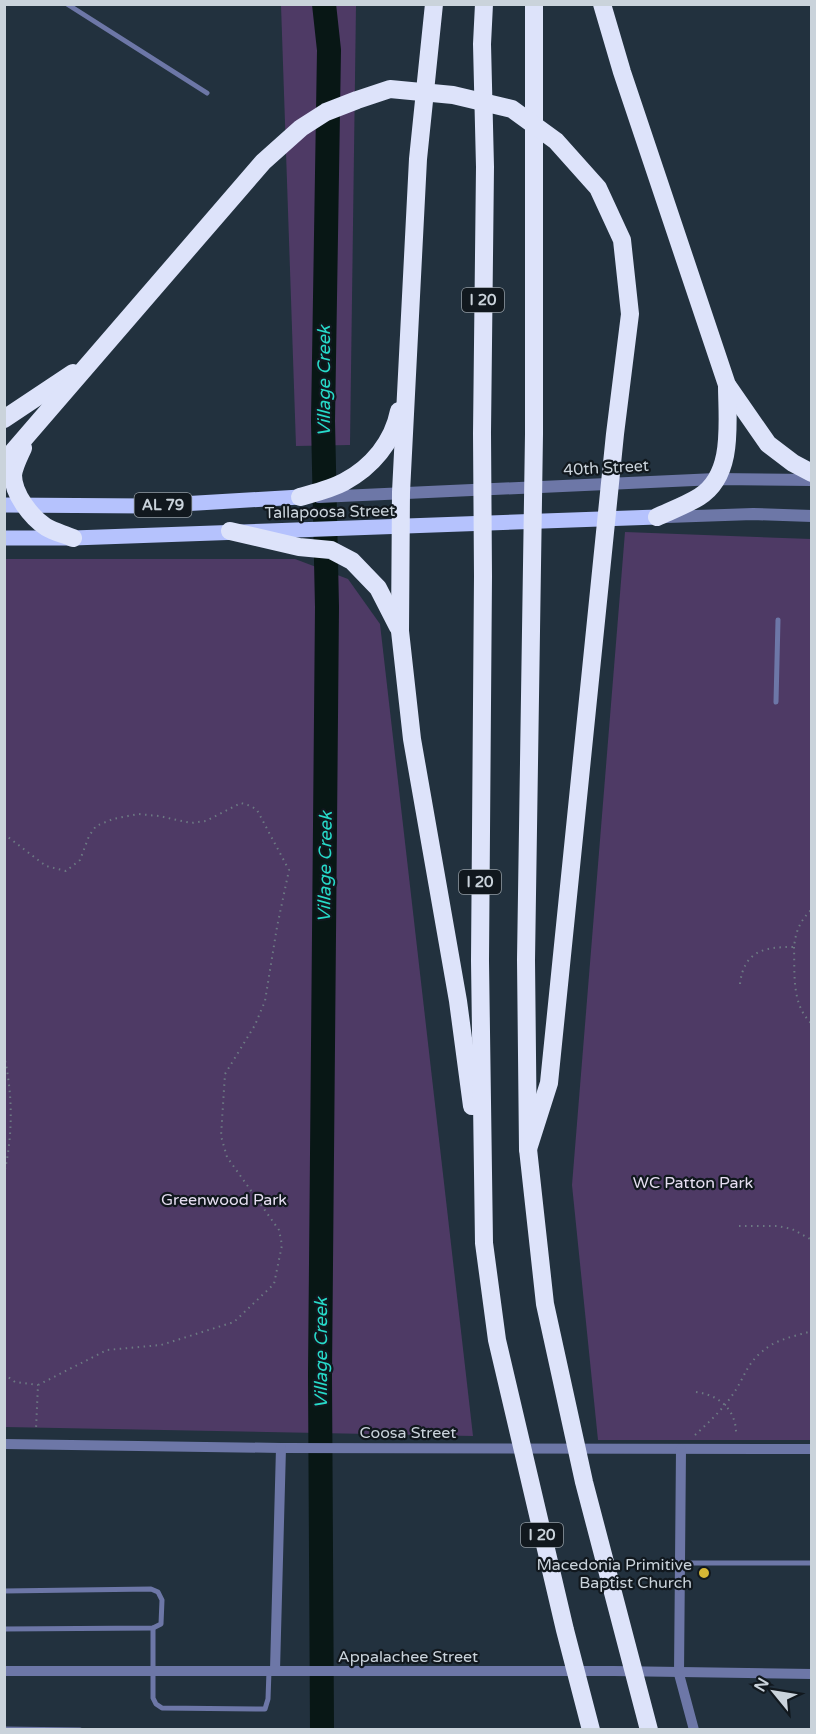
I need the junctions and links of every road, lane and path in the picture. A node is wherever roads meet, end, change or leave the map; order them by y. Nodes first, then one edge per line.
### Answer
1 (67, 4) edge
2 (434, 4) edge
3 (484, 4) edge
4 (534, 4) edge
5 (602, 4) edge
6 (76, 7) edge
7 (207, 93) dead end
8 (409, 350) junction
9 (97, 356) junction
10 (727, 385) junction
11 (4, 419) edge
12 (32, 431) junction
13 (4, 462) edge
14 (812, 473) edge
15 (716, 479) junction
16 (812, 480) edge
17 (344, 489) junction
18 (401, 492) junction
19 (300, 497) joint
20 (4, 505) edge
21 (26, 505) junction
22 (812, 516) edge
23 (657, 517) junction
24 (401, 527) junction
25 (230, 531) joint
26 (4, 538) edge
27 (73, 538) junction
28 (300, 538) junction
29 (778, 620) dead end
30 (400, 631) junction
31 (776, 702) dead end
32 (4, 834) edge
33 (812, 909) edge
34 (794, 947) junction
35 (740, 984) dead end
36 (812, 1024) edge
37 (4, 1055) edge
38 (528, 1149) junction
39 (4, 1174) edge
40 (483, 1189) junction
41 (739, 1226) dead end
42 (812, 1240) edge
43 (812, 1331) edge
44 (4, 1374) edge
45 (38, 1385) junction
46 (696, 1392) dead end
47 (726, 1405) junction
48 (36, 1429) dead end
49 (695, 1435) dead end
50 (736, 1435) dead end
51 (4, 1444) edge
52 (287, 1447) junction
53 (681, 1449) junction
54 (812, 1449) edge
55 (680, 1563) junction
56 (812, 1563) edge
57 (4, 1591) edge
58 (153, 1628) junction
59 (4, 1629) edge
60 (272, 1670) junction
61 (4, 1671) edge
62 (153, 1671) junction
63 (680, 1674) junction
64 (812, 1674) edge
65 (4, 1729) edge
66 (80, 1730) edge
67 (591, 1730) edge
68 (649, 1730) edge
69 (694, 1730) edge

1 - 6 lane
2 - 8 highway
3 - 40 highway, I 20
4 - 38 highway
5 - 10 highway
6 - 7 lane
8 - 17 highway
8 - 18 highway
9 - 11 highway
9 - 12 highway
9 - 38 highway
10 - 14 highway
10 - 15 highway
12 - 13 highway
12 - 21 highway
15 - 16 street, 40th Street
15 - 18 street, 40th Street
15 - 23 highway
17 - 18 street, Tallapoosa Street
17 - 19 highway
18 - 24 highway
19 - 21 main road, Tallapoosa Street / AL 79
20 - 21 main road, Tallapoosa Street / AL 79
21 - 27 highway
22 - 23 street
23 - 24 main road, Tallapoosa Street
24 - 28 main road, Tallapoosa Street
24 - 30 highway
25 - 27 main road, AL 79
25 - 28 highway
26 - 27 main road, AL 79
28 - 30 highway
29 - 31 lane
30 - 40 highway
32 - 45 path
33 - 34 path
34 - 35 path
34 - 36 path
37 - 39 path
38 - 68 highway
40 - 67 highway, I 20
41 - 42 path
43 - 47 path
44 - 45 path
45 - 48 path
46 - 47 path
47 - 49 path
47 - 50 path
51 - 52 street, Coosa Street
52 - 53 street, Coosa Street
52 - 60 street
53 - 54 street, Coosa Street
53 - 55 street
55 - 56 lane
55 - 63 street
57 - 58 lane
58 - 59 lane
58 - 62 lane
60 - 62 street, Appalachee Street
60 - 62 lane
60 - 63 street, Appalachee Street
61 - 62 street, Appalachee Street
63 - 64 street, Appalachee Street
63 - 69 street
65 - 66 lane

